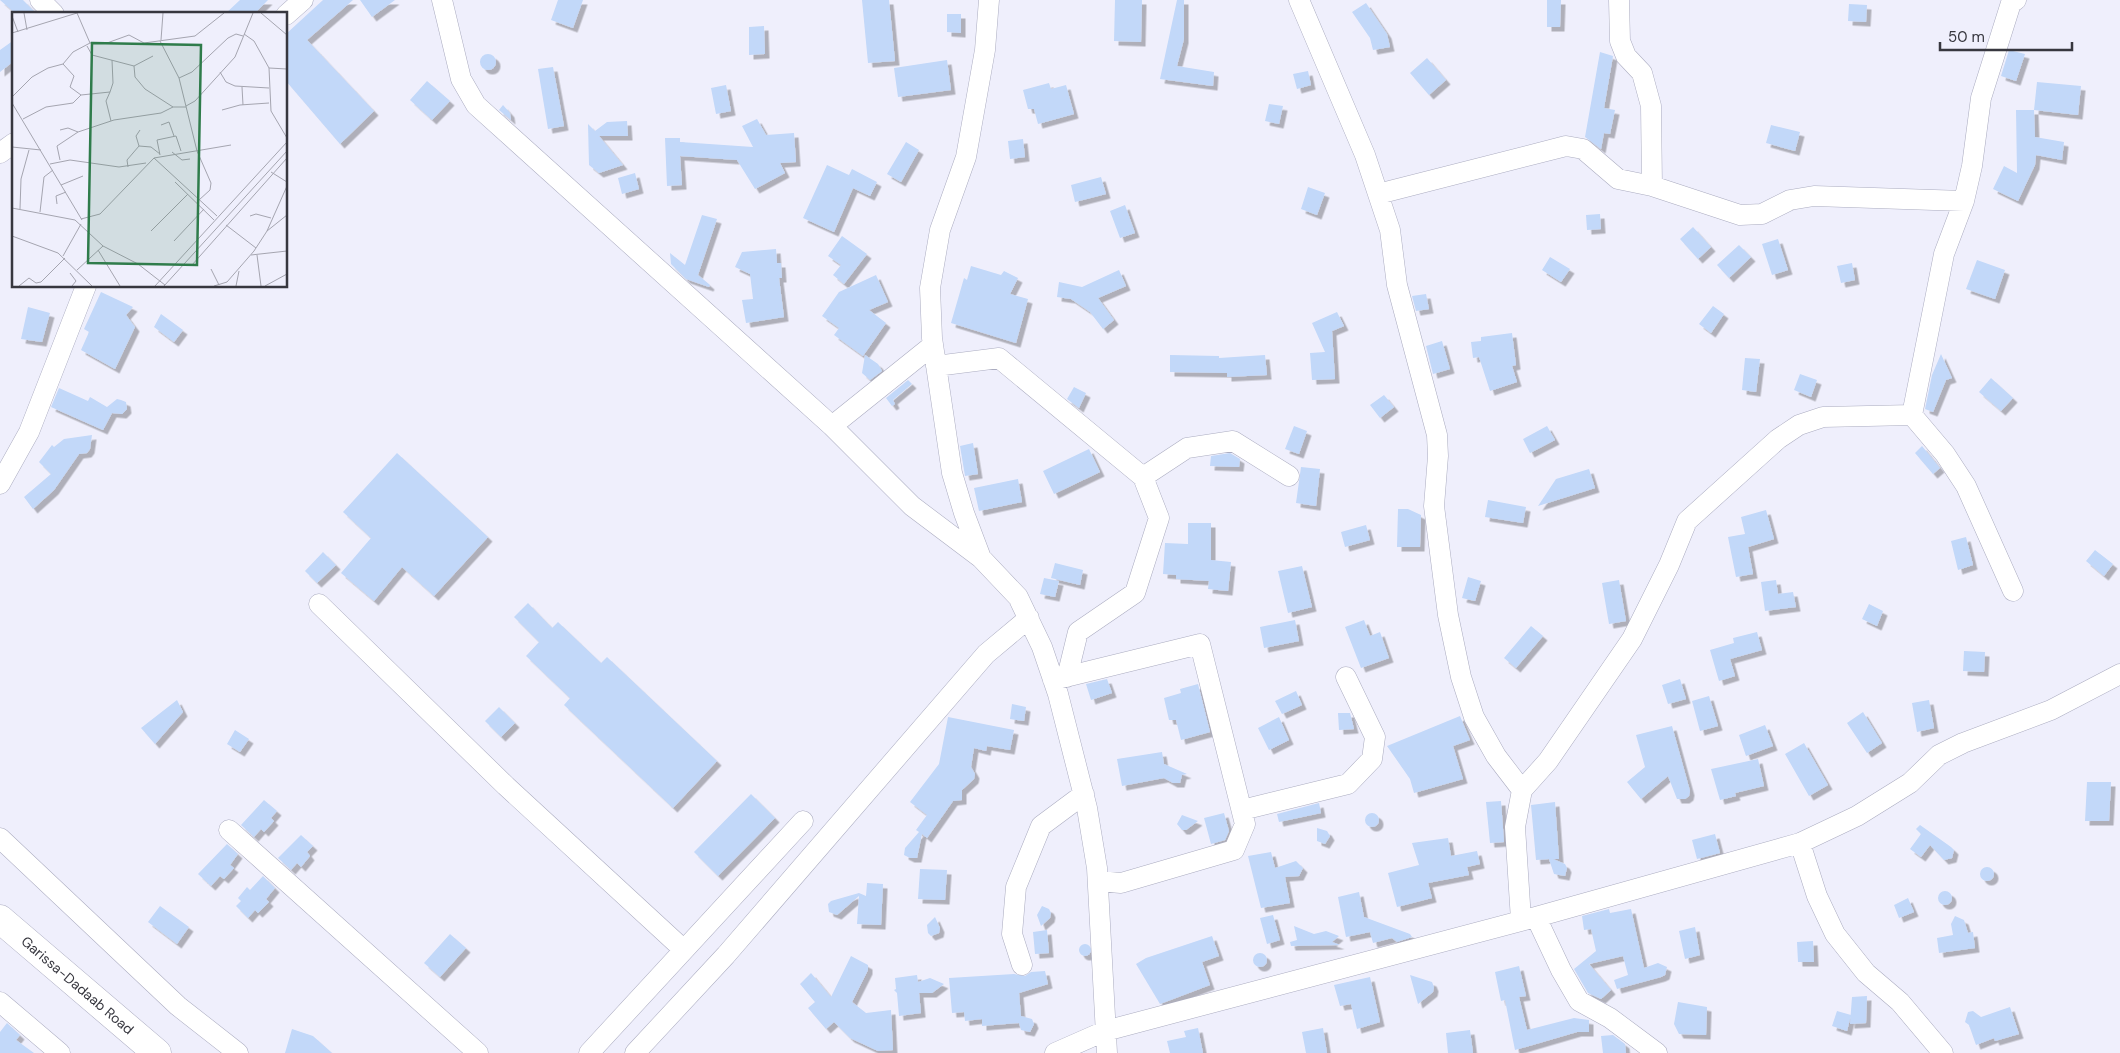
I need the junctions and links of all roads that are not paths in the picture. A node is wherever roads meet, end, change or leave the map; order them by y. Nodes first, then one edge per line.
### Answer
1 (40, 0) edge
2 (303, 0) edge
3 (442, 0) edge
4 (989, 0) edge
5 (1299, 0) edge
6 (1619, 0) edge
7 (2016, 0) edge
8 (52, 12) edge
9 (288, 13) edge
10 (12, 145) edge
11 (0, 153) edge
12 (1652, 186) junction
13 (1378, 194) junction
14 (1964, 201) junction
15 (85, 288) edge
16 (933, 345) junction
17 (936, 366) junction
18 (1912, 415) junction
19 (832, 426) junction
20 (1289, 476) dead end
21 (1143, 477) junction
22 (0, 484) edge
23 (981, 558) junction
24 (2013, 591) dead end
25 (319, 604) dead end
26 (1029, 618) junction
27 (2120, 674) edge
28 (1346, 677) dead end
29 (1060, 678) junction
30 (1522, 790) junction
31 (1084, 794) junction
32 (1242, 810) junction
33 (803, 821) dead end
34 (230, 830) dead end
35 (0, 838) edge
36 (1800, 843) junction
37 (1098, 880) junction
38 (0, 919) edge
39 (1529, 919) junction
40 (684, 950) junction
41 (1022, 965) dead end
42 (0, 1002) edge
43 (1105, 1031) junction
44 (60, 1053) edge
45 (157, 1053) edge
46 (238, 1053) edge
47 (478, 1053) edge
48 (589, 1053) edge
49 (635, 1053) edge
50 (1055, 1053) edge
51 (1107, 1053) edge
52 (1657, 1053) edge
53 (1943, 1053) edge

1 - 8 street
2 - 9 street
3 - 19 street
4 - 16 street
5 - 13 street
6 - 12 street
7 - 14 street
10 - 11 street
12 - 13 street
12 - 14 street
13 - 30 street
14 - 18 street
15 - 22 street
16 - 17 street
16 - 19 street
17 - 21 street
17 - 23 street
18 - 24 street
18 - 30 street
19 - 23 street
20 - 21 street
21 - 29 street
23 - 26 street
25 - 40 street
26 - 29 street
26 - 49 street
27 - 36 street
28 - 32 street
29 - 31 street
29 - 32 street
30 - 39 street
31 - 37 street
31 - 41 street
32 - 37 street
33 - 40 street
34 - 47 street
35 - 46 street
36 - 39 street
36 - 53 street
37 - 43 street
38 - 45 highway, Garissa-Dadaab Road
39 - 43 street
39 - 52 street
40 - 48 street
42 - 44 street
43 - 50 street
43 - 51 street

